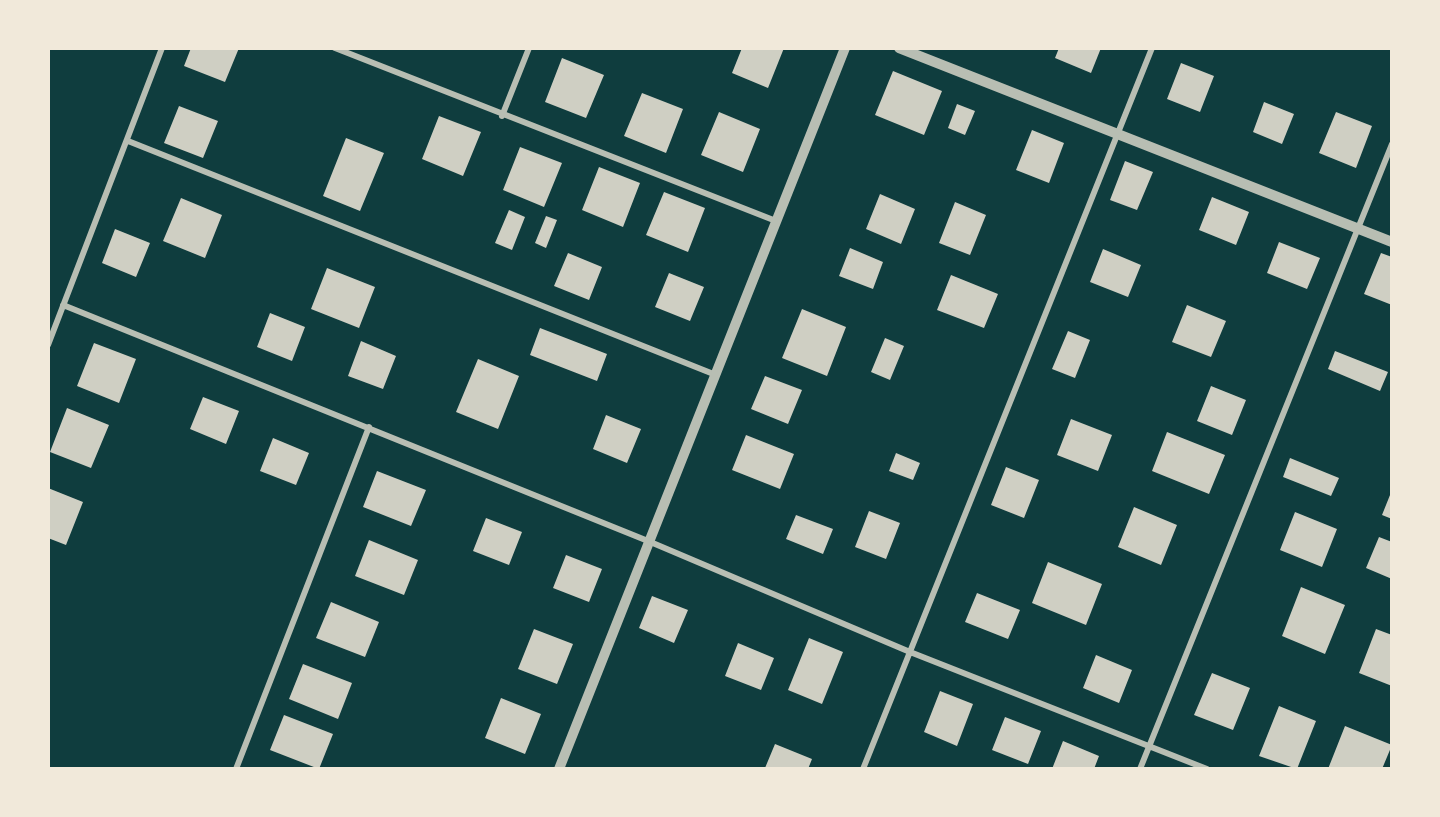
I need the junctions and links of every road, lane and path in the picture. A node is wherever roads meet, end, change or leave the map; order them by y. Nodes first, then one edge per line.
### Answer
1 (162, 48) edge
2 (335, 48) edge
3 (529, 48) edge
4 (845, 48) edge
5 (899, 48) edge
6 (1152, 48) edge
7 (502, 116) junction
8 (1117, 134) junction
9 (128, 141) junction
10 (1392, 144) edge
11 (776, 220) junction
12 (1358, 229) junction
13 (1392, 242) edge
14 (63, 305) junction
15 (48, 345) edge
16 (716, 375) junction
17 (369, 427) junction
18 (648, 541) junction
19 (910, 652) junction
20 (1149, 746) junction
21 (236, 769) edge
22 (559, 769) edge
23 (863, 769) edge
24 (1140, 769) edge
25 (1207, 769) edge

1 - 9 street
2 - 7 street
3 - 7 street
4 - 11 street
5 - 8 street
6 - 8 street
7 - 11 street
8 - 12 street
8 - 19 street
9 - 14 street
9 - 16 street
10 - 12 street
11 - 16 street
12 - 13 street
12 - 20 street
14 - 15 street
14 - 17 street
16 - 18 street
17 - 18 street
17 - 21 street
18 - 19 street
18 - 22 street
19 - 20 street
19 - 23 street
20 - 24 street
20 - 25 street

